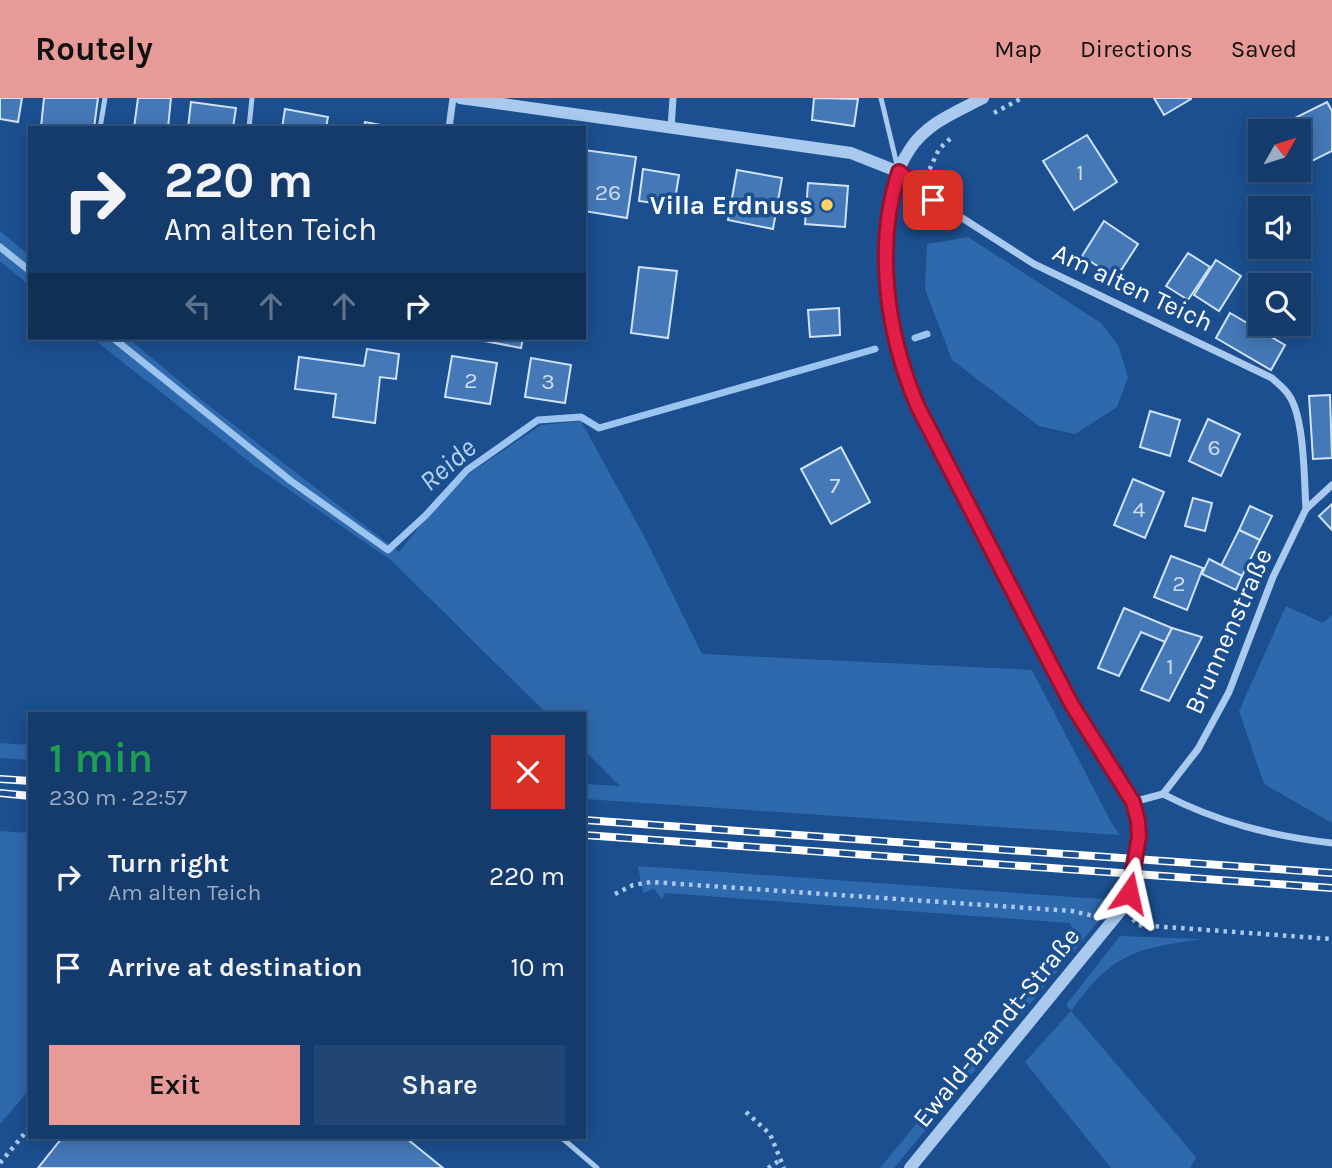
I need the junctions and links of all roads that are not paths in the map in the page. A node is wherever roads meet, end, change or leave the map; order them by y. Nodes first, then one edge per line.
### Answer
1 (105, 98) edge
2 (252, 98) edge
3 (453, 98) edge
4 (460, 98) edge
5 (673, 98) edge
6 (881, 98) edge
7 (983, 98) edge
8 (100, 126) edge
9 (249, 126) edge
10 (449, 126) edge
11 (671, 128) junction
12 (899, 172) junction
13 (1332, 485) edge
14 (1306, 509) junction
15 (1163, 794) junction
16 (1133, 802) junction
17 (1332, 843) edge
18 (563, 1139) edge
19 (597, 1168) edge
20 (910, 1168) edge

1 - 8 lane
2 - 9 lane
3 - 10 street
4 - 11 street
5 - 11 street
6 - 12 lane
7 - 12 street, Ewald-Brandt-Straße
11 - 12 street
12 - 14 street, Am alten Teich
12 - 16 street, Ewald-Brandt-Straße
13 - 14 street, Brunnenstraße
14 - 15 street, Brunnenstraße
15 - 16 street
15 - 17 street
16 - 20 street, Ewald-Brandt-Straße
18 - 19 lane

